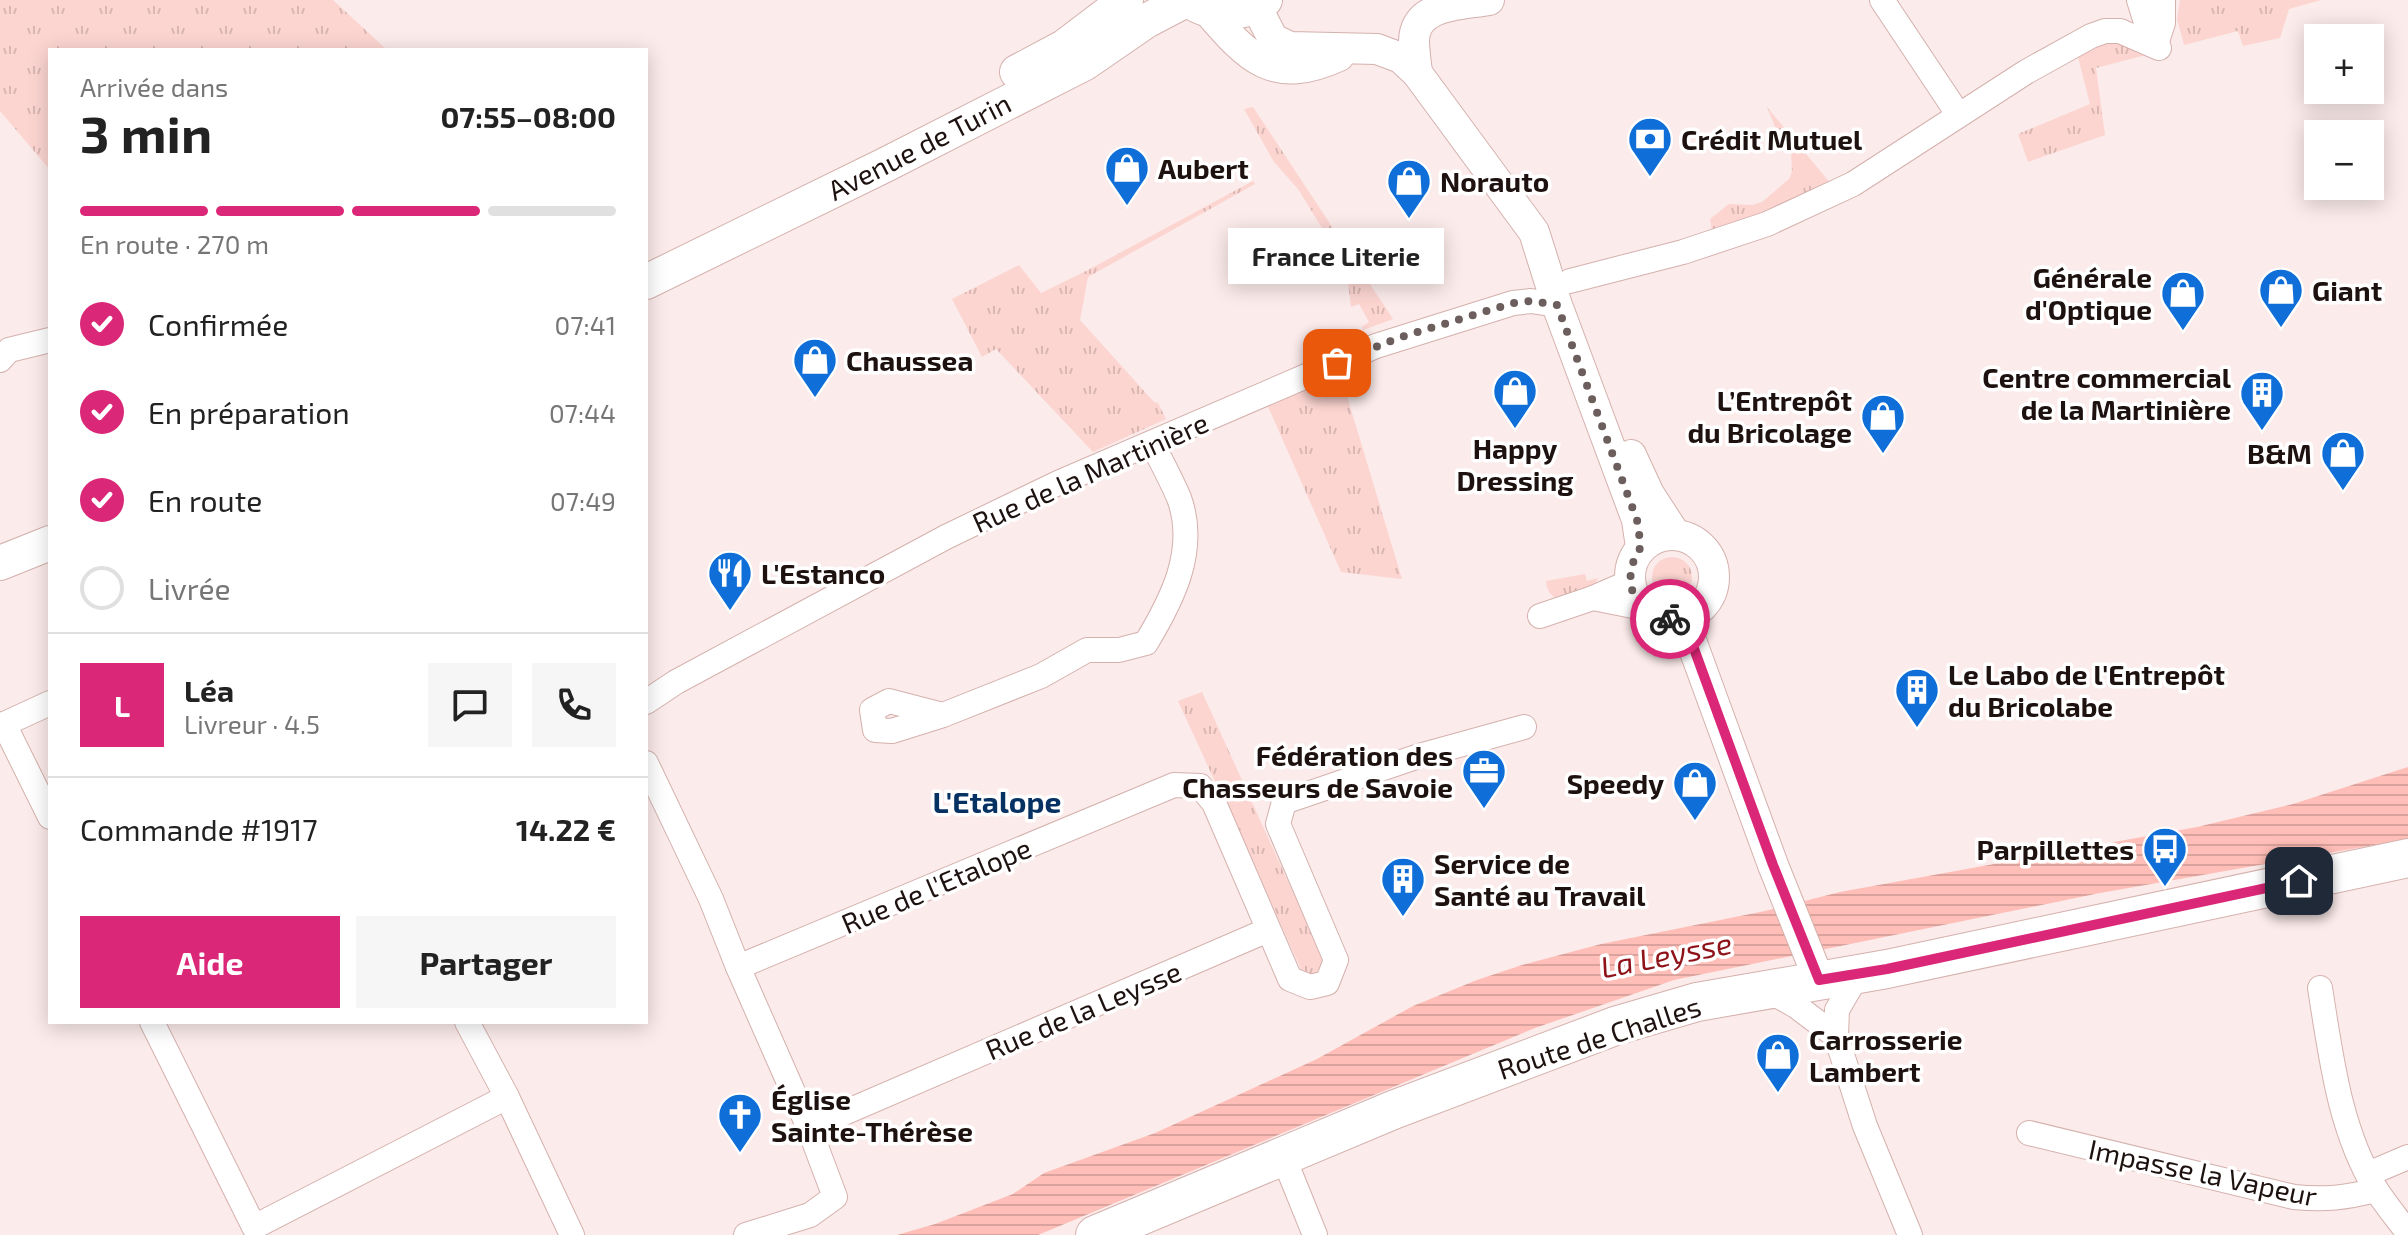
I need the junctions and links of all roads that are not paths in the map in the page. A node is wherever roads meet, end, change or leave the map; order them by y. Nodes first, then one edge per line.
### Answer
1 (1126, 0) edge
2 (1489, 0) edge
3 (1882, 0) edge
4 (2139, 0) edge
5 (2163, 0) edge
6 (1194, 3) edge
7 (1260, 3) edge
8 (2159, 48) dead end
9 (1352, 50) junction
10 (1417, 73) junction
11 (1958, 114) junction
12 (648, 260) edge
13 (648, 281) edge
14 (1569, 301) junction
15 (48, 340) edge
16 (0, 360) edge
17 (1152, 443) junction
18 (1675, 534) junction
19 (48, 544) edge
20 (1641, 547) junction
21 (0, 563) edge
22 (1636, 595) junction
23 (1540, 616) dead end
24 (1685, 617) junction
25 (648, 701) edge
26 (48, 704) edge
27 (943, 715) dead end
28 (2, 725) edge
29 (1524, 727) dead end
30 (648, 767) edge
31 (48, 813) edge
32 (2408, 858) edge
33 (1268, 930) junction
34 (738, 967) junction
35 (1813, 967) junction
36 (1858, 974) junction
37 (2320, 988) dead end
38 (1766, 989) junction
39 (153, 1024) edge
40 (468, 1024) edge
41 (1836, 1036) junction
42 (507, 1097) junction
43 (809, 1128) junction
44 (2029, 1133) dead end
45 (1283, 1156) junction
46 (2408, 1157) edge
47 (2372, 1182) junction
48 (815, 1225) edge
49 (2408, 1233) edge
50 (572, 1235) edge
51 (746, 1235) edge
52 (1095, 1235) edge
53 (1315, 1235) edge
54 (1910, 1235) edge

1 - 12 main road, Avenue de Turin
2 - 10 street
3 - 11 street
4 - 5 street
6 - 7 main road
6 - 9 street
6 - 13 main road, Avenue de Turin
7 - 9 street
8 - 11 street, Rue de la Martinière
9 - 10 street
10 - 14 street
11 - 14 street, Rue de la Martinière
14 - 17 street, Rue de la Martinière
14 - 18 street
14 - 20 street
15 - 16 street
17 - 25 street, Rue de la Martinière
17 - 27 street
18 - 20 street
18 - 24 street
19 - 21 main road
20 - 22 street
22 - 23 street
22 - 24 street
24 - 35 street
26 - 28 street
28 - 31 street
29 - 33 street, Rue de l'Etalope
30 - 34 street
32 - 36 main road, Route de Challes
33 - 34 street, Rue de l'Etalope
33 - 43 street, Rue de la Leysse
34 - 43 street
35 - 36 main road, Route de Challes
35 - 38 main road, Route de Challes
36 - 41 street
37 - 47 street
38 - 41 street
38 - 45 main road, Route de Challes
39 - 42 street
40 - 42 street
41 - 54 street
42 - 50 street
43 - 48 street
44 - 47 street, Impasse la Vapeur
45 - 52 main road, Route de Challes
45 - 53 street
46 - 47 street, Impasse la Vapeur
47 - 49 street
48 - 51 street

